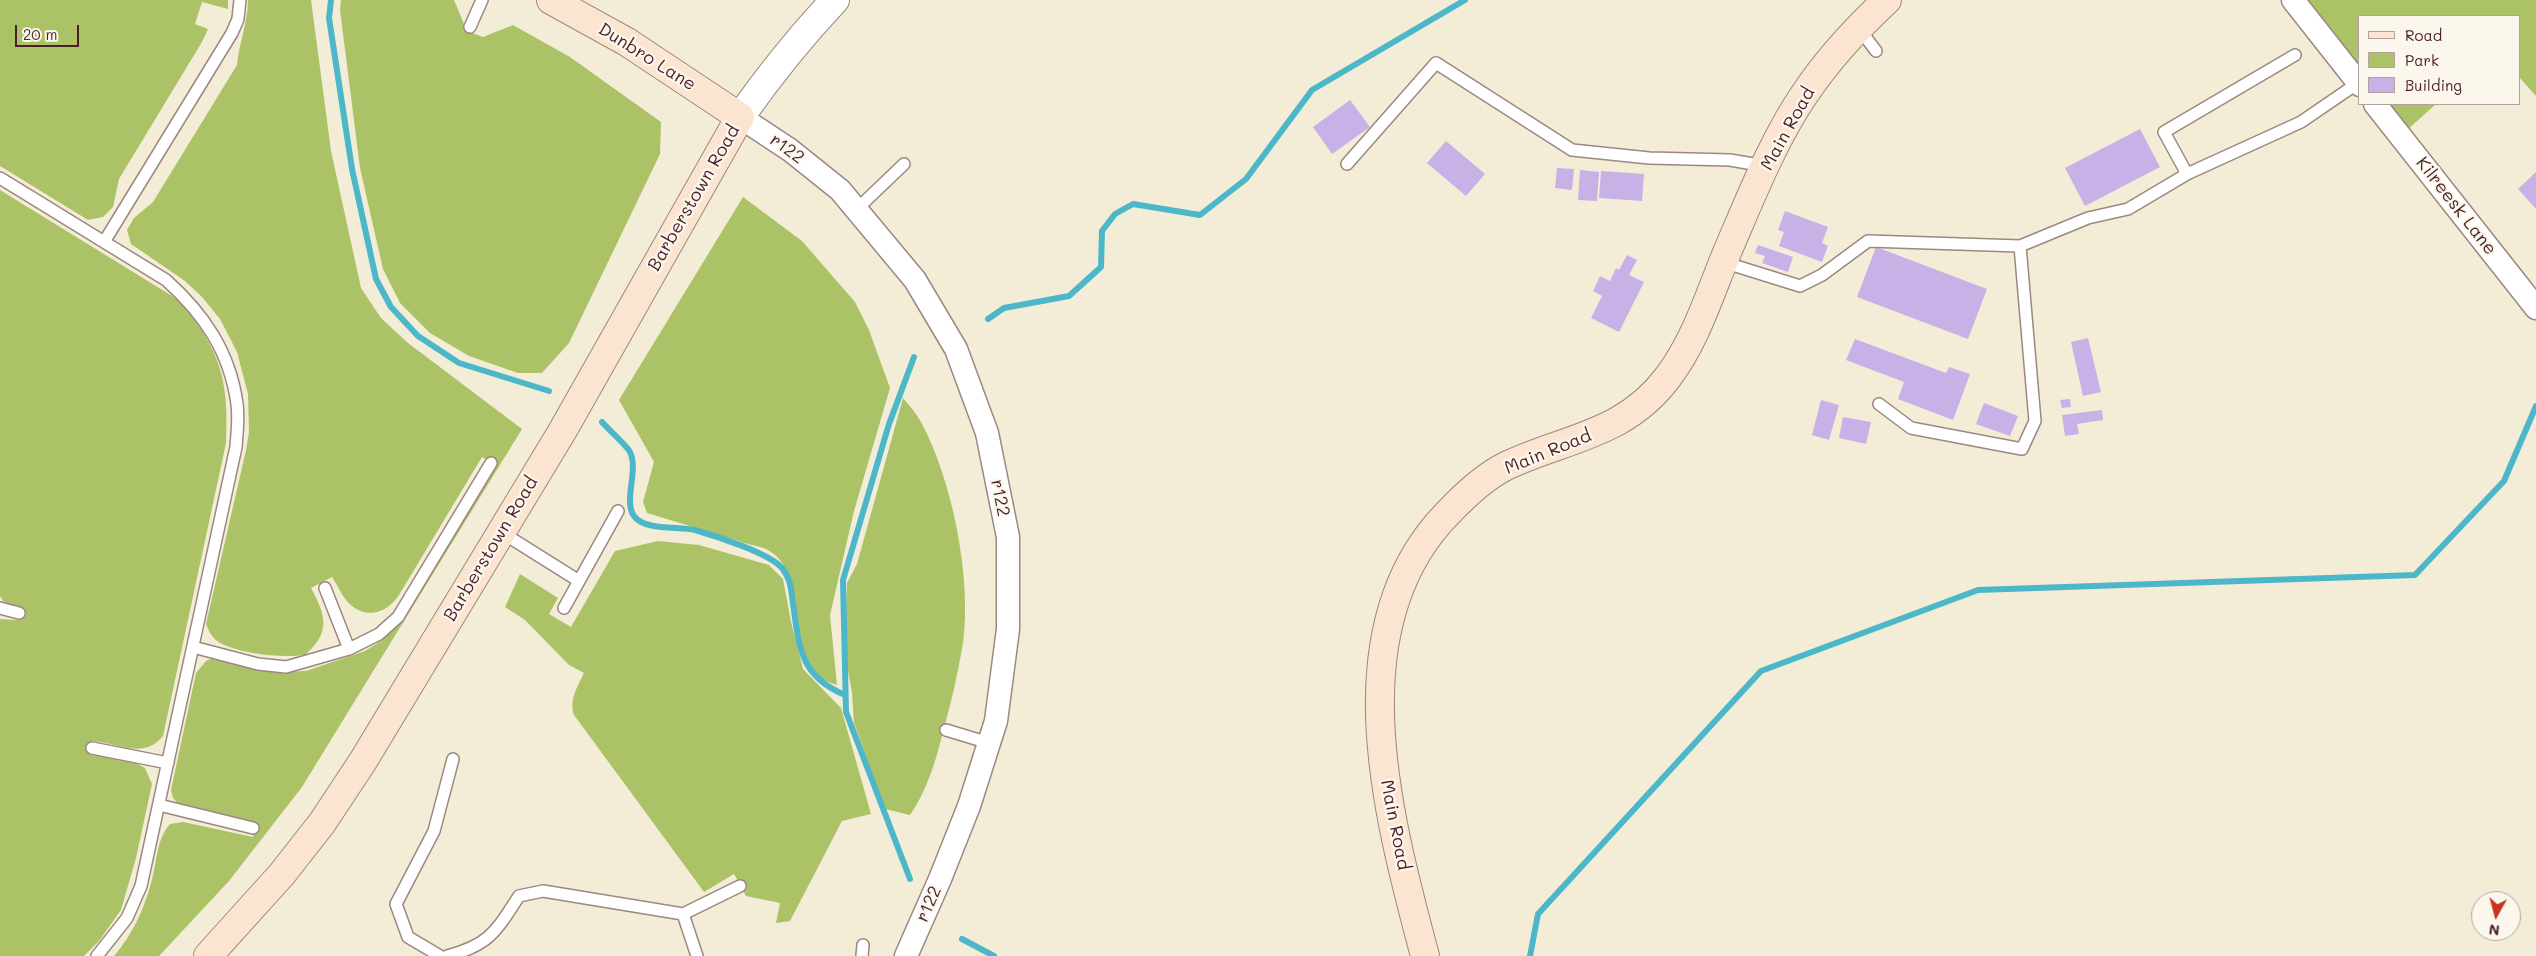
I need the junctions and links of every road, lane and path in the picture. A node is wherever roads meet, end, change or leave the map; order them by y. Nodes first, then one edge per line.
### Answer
1 (240, 0) edge
2 (482, 0) edge
3 (551, 0) edge
4 (835, 0) edge
5 (1887, 0) edge
6 (2292, 0) edge
7 (470, 27) dead end
8 (1858, 27) junction
9 (1876, 51) dead end
10 (2295, 55) dead end
11 (2358, 83) edge
12 (2358, 85) edge
13 (2376, 105) edge
14 (740, 117) junction
15 (904, 164) dead end
16 (1347, 164) dead end
17 (1766, 166) junction
18 (2187, 174) junction
19 (0, 178) edge
20 (856, 210) junction
21 (104, 242) junction
22 (2020, 246) junction
23 (1723, 262) junction
24 (2536, 308) edge
25 (1879, 404) dead end
26 (491, 463) dead end
27 (618, 511) dead end
28 (501, 532) junction
29 (579, 580) junction
30 (325, 588) dead end
31 (0, 608) edge
32 (564, 608) dead end
33 (19, 613) dead end
34 (193, 647) junction
35 (349, 649) junction
36 (946, 730) dead end
37 (989, 743) junction
38 (92, 748) dead end
39 (453, 759) dead end
40 (168, 763) junction
41 (159, 805) junction
42 (254, 828) dead end
43 (740, 886) dead end
44 (682, 914) junction
45 (97, 956) edge
46 (208, 956) edge
47 (440, 956) edge
48 (447, 956) edge
49 (697, 956) edge
50 (906, 956) edge
51 (1425, 956) edge

1 - 21 lane
2 - 7 lane
3 - 14 main road, Dunbro Lane
4 - 14 street
5 - 8 main road, Main Road
6 - 11 street
8 - 9 lane
8 - 17 main road, Main Road
10 - 18 lane
12 - 18 lane
13 - 24 street, Kilreesk Lane
14 - 20 street, r122
14 - 28 main road, Barberstown Road
15 - 20 lane
16 - 17 lane
17 - 23 main road, Main Road
18 - 22 lane
19 - 21 lane
20 - 37 street, r122
21 - 34 lane
22 - 23 lane
22 - 25 lane
23 - 51 main road, Main Road
26 - 35 lane
27 - 29 lane
28 - 29 lane
28 - 46 main road, Barberstown Road
29 - 32 lane
30 - 35 lane
31 - 33 lane
34 - 35 lane
34 - 40 lane
36 - 37 lane
37 - 50 street, r122
38 - 40 lane
39 - 47 lane
40 - 41 lane
41 - 42 lane
41 - 45 lane
43 - 44 lane
44 - 48 lane
44 - 49 lane

